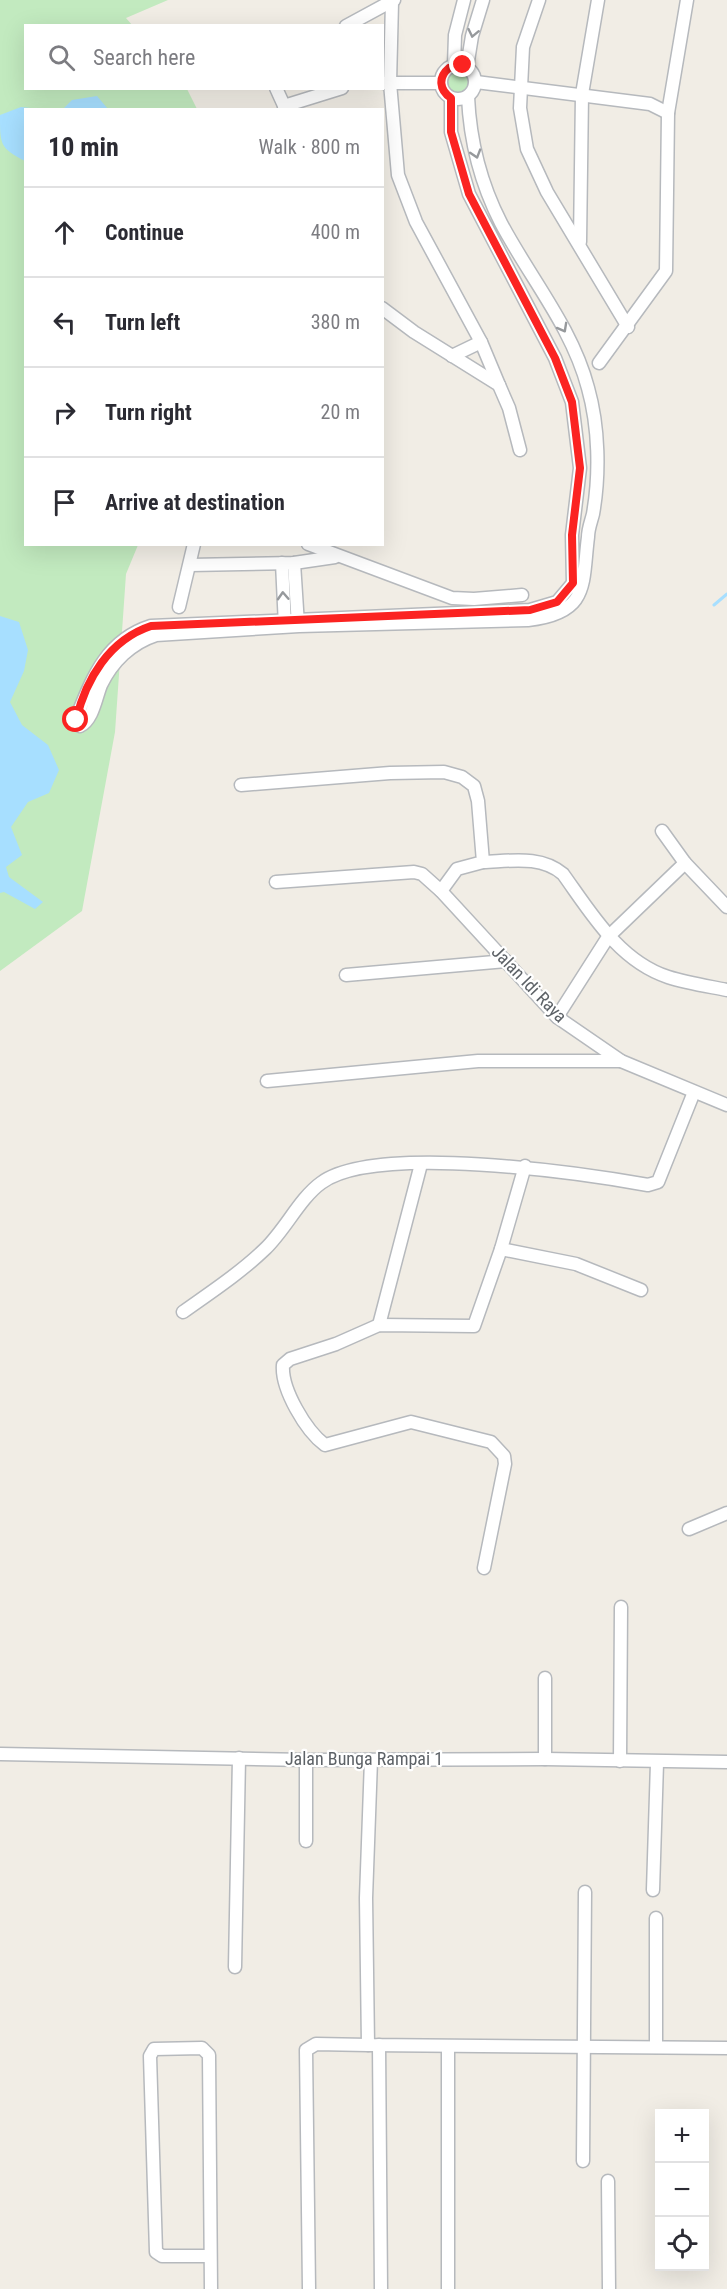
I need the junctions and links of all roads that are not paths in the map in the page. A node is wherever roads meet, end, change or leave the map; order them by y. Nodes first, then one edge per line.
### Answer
1 (464, 0) edge
2 (483, 0) edge
3 (538, 0) edge
4 (598, 0) edge
5 (687, 0) edge
6 (393, 1) edge
7 (350, 24) edge
8 (454, 65) junction
9 (467, 67) junction
10 (476, 82) junction
11 (386, 83) edge
12 (441, 83) junction
13 (521, 88) junction
14 (277, 90) edge
15 (336, 90) edge
16 (582, 94) junction
17 (671, 96) junction
18 (468, 97) junction
19 (451, 98) junction
20 (650, 104) junction
21 (285, 108) edge
22 (668, 113) junction
23 (580, 243) junction
24 (384, 309) edge
25 (628, 327) junction
26 (481, 342) junction
27 (452, 356) junction
28 (599, 363) dead end
29 (499, 385) junction
30 (520, 450) dead end
31 (572, 535) junction
32 (588, 535) junction
33 (194, 546) edge
34 (312, 546) edge
35 (337, 557) junction
36 (288, 563) junction
37 (190, 565) junction
38 (522, 595) dead end
39 (180, 607) dead end
40 (400, 620) junction
41 (298, 623) junction
42 (285, 624) junction
43 (241, 785) dead end
44 (662, 831) dead end
45 (483, 862) junction
46 (685, 862) junction
47 (276, 882) dead end
48 (441, 891) junction
49 (727, 907) edge
50 (608, 937) junction
51 (506, 961) junction
52 (346, 975) dead end
53 (727, 990) edge
54 (557, 1017) junction
55 (621, 1061) junction
56 (267, 1081) dead end
57 (694, 1092) junction
58 (727, 1106) edge
59 (420, 1164) junction
60 (525, 1166) junction
61 (501, 1250) junction
62 (641, 1290) dead end
63 (183, 1312) dead end
64 (379, 1325) junction
65 (727, 1513) edge
66 (689, 1529) dead end
67 (484, 1568) dead end
68 (621, 1607) dead end
69 (545, 1678) dead end
70 (0, 1754) edge
71 (239, 1758) junction
72 (545, 1759) junction
73 (306, 1760) junction
74 (371, 1760) junction
75 (620, 1761) junction
76 (657, 1762) junction
77 (727, 1762) edge
78 (306, 1841) dead end
79 (653, 1890) dead end
80 (585, 1892) dead end
81 (656, 1918) dead end
82 (235, 1967) dead end
83 (373, 2045) junction
84 (448, 2047) junction
85 (585, 2047) junction
86 (656, 2047) junction
87 (727, 2048) edge
88 (583, 2161) dead end
89 (608, 2181) dead end
90 (210, 2256) junction
91 (211, 2289) edge
92 (309, 2289) edge
93 (381, 2289) edge
94 (448, 2289) edge
95 (609, 2289) edge

1 - 8 street
2 -> 9 street
3 - 13 street
4 - 16 street
5 - 17 street
6 - 7 street
6 - 11 street
8 - 9 street
8 - 12 street
9 - 10 street
10 - 13 street
10 - 18 street
11 - 12 street
11 - 26 street
12 - 19 street
13 - 16 street
13 - 23 street
14 - 21 street
15 - 21 street
16 - 20 street
16 - 23 street
17 - 20 street
17 - 22 street
18 - 19 street
18 -> 32 street
19 - 31 street
20 - 22 street
22 - 25 street
23 - 25 street
24 - 27 street
25 - 28 street
26 - 27 street
26 - 29 street
27 - 29 street
29 - 30 street
31 - 32 street
31 - 40 street
32 - 40 street
33 - 37 street
34 - 35 street
35 - 36 street
35 - 38 street
36 - 37 street
36 - 41 street
42 -> 36 street
37 - 39 street
40 - 41 street
41 - 42 street
42 - 42 street
43 - 45 street
44 - 46 street
45 - 48 street
45 - 50 street
46 - 49 street
46 - 50 street
47 - 48 street, Jalan Idi Raya
48 - 51 street, Jalan Idi Raya
50 - 53 street
50 - 54 street
51 - 52 street
51 - 54 street, Jalan Idi Raya
54 - 55 street, Jalan Idi Raya
55 - 56 street
55 - 57 street, Jalan Idi Raya
57 - 58 street, Jalan Idi Raya
57 - 60 street
59 - 60 street
59 - 63 street
59 - 64 street
60 - 61 street
61 - 62 street
61 - 64 street
64 - 67 street
65 - 66 street
68 - 75 street
69 - 72 street
70 - 71 street, Jalan Bunga Rampai 1
71 - 73 street, Jalan Bunga Rampai 1
71 - 82 street
72 - 74 street, Jalan Bunga Rampai 1
72 - 75 street, Jalan Bunga Rampai 1
73 - 74 street, Jalan Bunga Rampai 1
73 - 78 street
74 - 83 street
75 - 76 street, Jalan Bunga Rampai 1
76 - 77 street, Jalan Bunga Rampai 1
76 - 79 street
80 - 85 street
81 - 86 street
83 - 84 street
83 - 92 street
83 - 93 street
84 - 85 street
84 - 94 street
85 - 86 street
85 - 88 street
86 - 87 street
89 - 95 street
90 - 90 street
90 - 91 street

